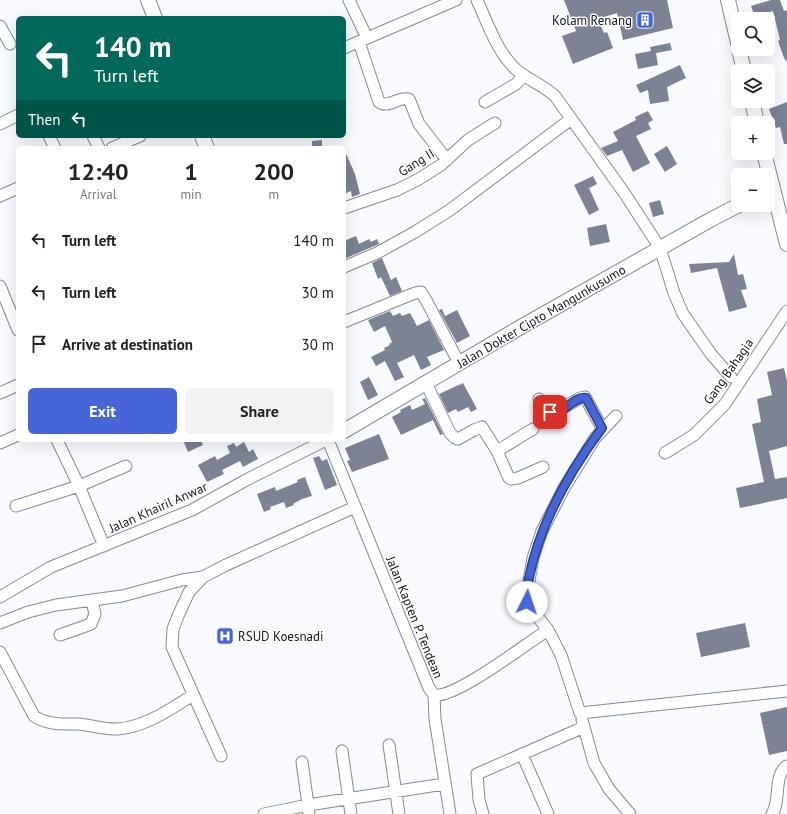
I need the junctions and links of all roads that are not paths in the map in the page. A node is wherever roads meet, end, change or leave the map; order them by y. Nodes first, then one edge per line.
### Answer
1 (148, 0) edge
2 (349, 0) edge
3 (456, 0) edge
4 (477, 0) edge
5 (728, 0) edge
6 (731, 13) edge
7 (154, 16) edge
8 (0, 26) edge
9 (363, 40) junction
10 (10, 44) dead end
11 (346, 47) edge
12 (524, 75) junction
13 (485, 102) dead end
14 (16, 116) edge
15 (571, 119) junction
16 (495, 123) dead end
17 (0, 124) edge
18 (135, 138) edge
19 (117, 146) edge
20 (447, 160) junction
21 (16, 189) edge
22 (0, 196) edge
23 (775, 202) edge
24 (346, 207) edge
25 (731, 209) edge
26 (784, 223) edge
27 (787, 244) edge
28 (660, 248) junction
29 (346, 266) edge
30 (0, 286) edge
31 (787, 311) edge
32 (346, 321) edge
33 (16, 325) edge
34 (460, 363) junction
35 (731, 377) dead end
36 (426, 383) junction
37 (16, 386) edge
38 (0, 393) edge
39 (539, 399) dead end
40 (616, 416) dead end
41 (602, 428) junction
42 (533, 429) dead end
43 (346, 430) edge
44 (16, 436) edge
45 (58, 442) edge
46 (323, 442) edge
47 (328, 442) edge
48 (0, 443) edge
49 (497, 451) junction
50 (665, 453) dead end
51 (126, 466) dead end
52 (542, 467) dead end
53 (79, 486) junction
54 (16, 506) dead end
55 (355, 507) junction
56 (104, 546) junction
57 (203, 577) junction
58 (0, 597) edge
59 (92, 601) junction
60 (0, 623) edge
61 (548, 630) junction
62 (60, 635) dead end
63 (0, 652) edge
64 (787, 691) edge
65 (193, 695) junction
66 (434, 700) junction
67 (580, 713) junction
68 (584, 727) junction
69 (389, 745) dead end
70 (342, 751) dead end
71 (522, 754) junction
72 (221, 756) dead end
73 (302, 762) dead end
74 (787, 766) edge
75 (444, 784) junction
76 (396, 791) junction
77 (349, 798) junction
78 (308, 809) edge
79 (264, 814) edge
80 (351, 814) edge
81 (399, 814) edge
82 (450, 814) edge
83 (483, 814) edge
84 (548, 814) edge
85 (630, 814) edge
86 (772, 814) edge

1 - 7 main road
2 - 9 street
3 - 9 street
4 - 12 street
5 - 6 main road
8 - 10 street
9 - 11 street
9 - 20 street
12 - 13 street
12 - 15 street
14 - 17 street
15 - 28 street
15 - 29 street
16 - 20 street, Gang II
18 - 19 street
20 - 24 street, Gang II
21 - 22 street
23 - 26 main road
25 - 28 main road, Jalan Dokter Cipto Mangunkusumo
26 - 27 main road
28 - 34 main road, Jalan Dokter Cipto Mangunkusumo
28 - 35 street
30 - 33 street
31 - 50 street, Gang Bahagia
32 - 34 street
34 - 36 main road, Jalan Dokter Cipto Mangunkusumo
36 - 43 main road, Jalan Dokter Cipto Mangunkusumo
36 - 49 street
37 - 38 street
39 - 41 street
40 - 41 street
41 - 61 street
42 - 49 street
44 - 48 street
45 - 53 street
46 - 56 street, Jalan Khairil Anwar
47 - 55 street, Jalan Kapten P. Tendean
49 - 52 street
51 - 53 street
53 - 54 street
53 - 56 street
55 - 57 street
55 - 66 street, Jalan Kapten P. Tendean
56 - 58 street, Jalan Khairil Anwar
57 - 59 street
57 - 65 street
59 - 60 street
59 - 62 street
61 - 66 street, Jalan Kapten P. Tendean
61 - 67 street
63 - 65 street
64 - 67 street
65 - 72 street
66 - 75 street
67 - 68 street
68 - 71 street
68 - 85 street
69 - 76 street
70 - 77 street
71 - 83 street
71 - 84 street
73 - 78 street
74 - 86 street
75 - 76 street
75 - 82 street
76 - 77 street
76 - 81 street
77 - 78 street
77 - 80 street
78 - 79 street

